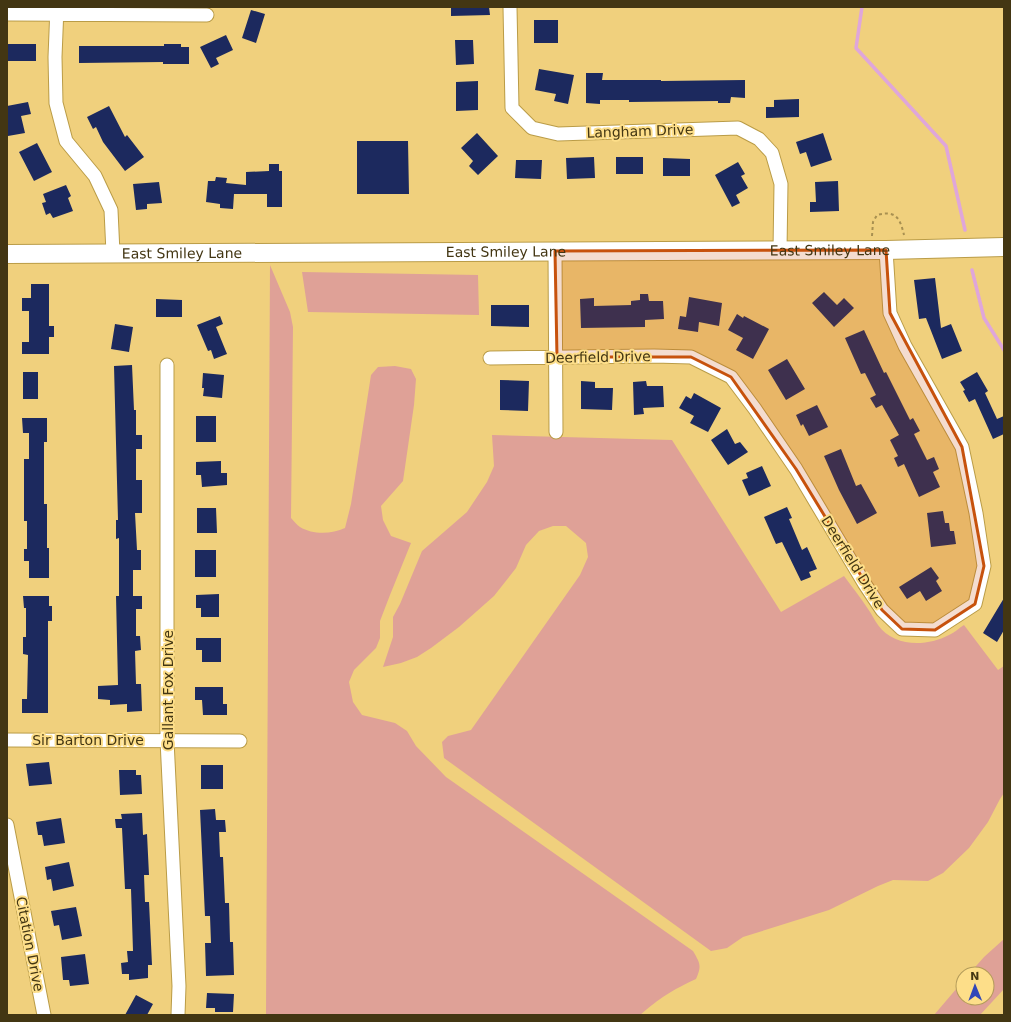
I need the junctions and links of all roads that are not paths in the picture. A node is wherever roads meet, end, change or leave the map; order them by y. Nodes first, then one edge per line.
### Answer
1 (510, 7) edge
2 (57, 10) edge
3 (7, 14) edge
4 (207, 14) dead end
5 (1004, 247) edge
6 (780, 250) junction
7 (886, 250) junction
8 (555, 251) junction
9 (113, 253) junction
10 (7, 254) edge
11 (557, 357) junction
12 (490, 358) dead end
13 (167, 365) dead end
14 (556, 432) dead end
15 (7, 740) edge
16 (167, 740) junction
17 (240, 741) dead end
18 (7, 825) edge
19 (44, 1015) edge
20 (178, 1015) edge

1 - 6 street, Langham Drive
2 - 3 street
2 - 4 street
2 - 9 street
5 - 7 street, East Smiley Lane
6 - 7 street, East Smiley Lane
6 - 8 street, East Smiley Lane
7 - 11 street, Deerfield Drive
8 - 9 street, East Smiley Lane
8 - 11 street
9 - 10 street, East Smiley Lane
11 - 12 street, Deerfield Drive
11 - 14 street
13 - 16 street, Gallant Fox Drive
15 - 16 street, Sir Barton Drive
16 - 17 street, Sir Barton Drive
16 - 20 street, Gallant Fox Drive
18 - 19 street, Citation Drive

